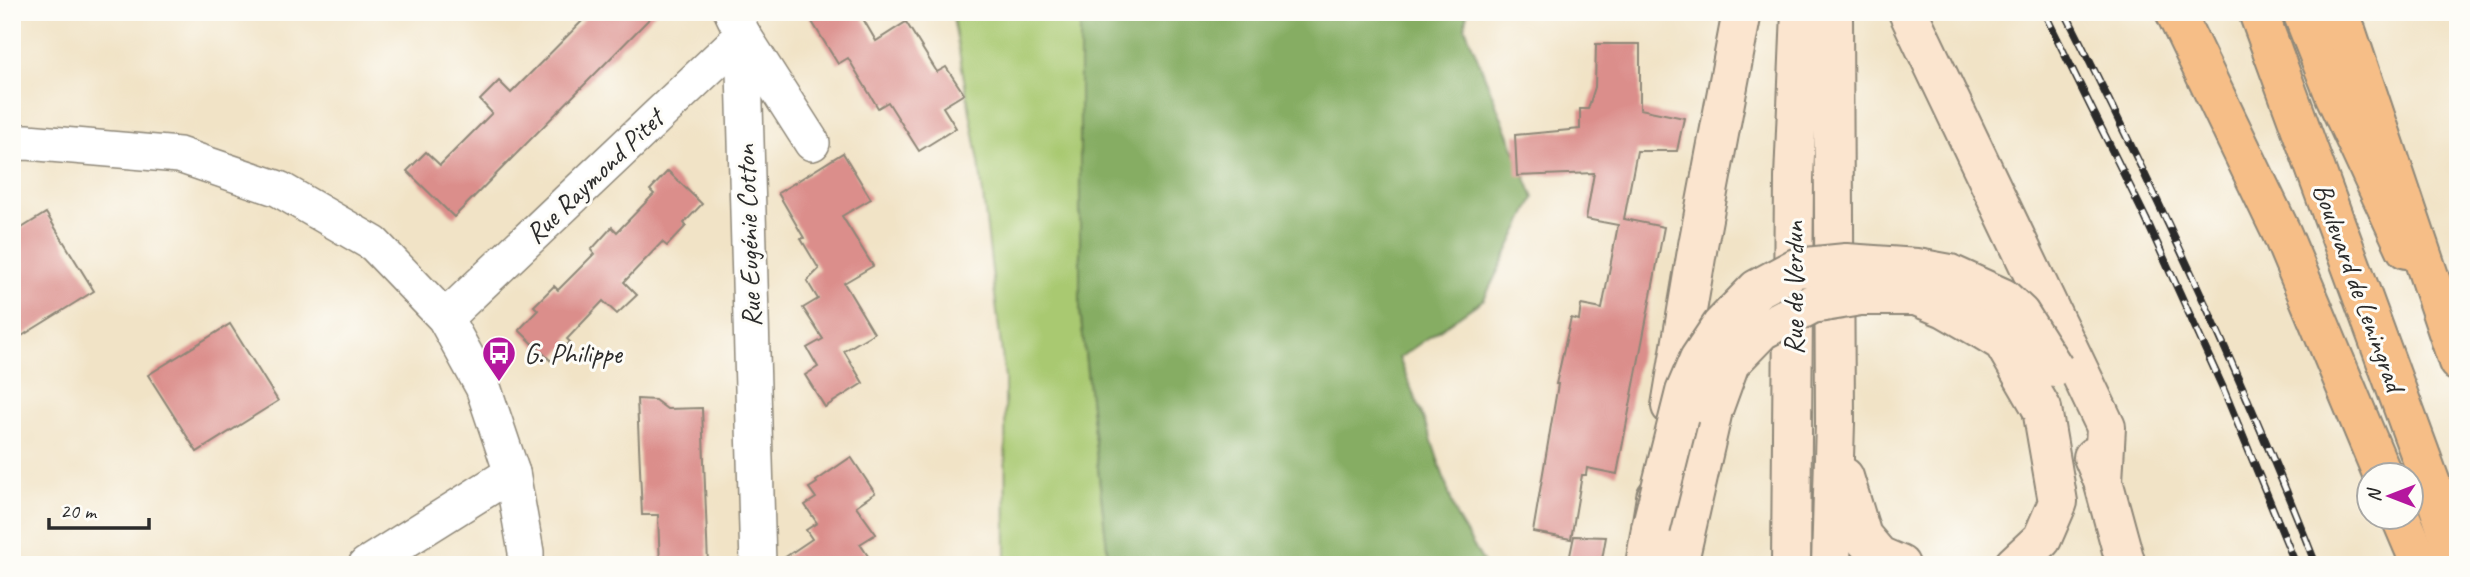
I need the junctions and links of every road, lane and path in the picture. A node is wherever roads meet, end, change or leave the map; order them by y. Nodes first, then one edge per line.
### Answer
1 (1742, 12) edge
2 (1801, 12) edge
3 (1833, 12) edge
4 (1908, 12) edge
5 (2175, 12) edge
6 (2258, 12) edge
7 (2302, 12) edge
8 (2340, 12) edge
9 (737, 24) edge
10 (12, 143) edge
11 (812, 143) dead end
12 (445, 318) junction
13 (2458, 362) edge
14 (2042, 410) junction
15 (1835, 422) junction
16 (2378, 462) edge
17 (512, 473) junction
18 (2104, 481) junction
19 (1792, 486) junction
20 (2407, 532) edge
21 (1648, 546) edge
22 (2458, 563) edge
23 (366, 565) edge
24 (526, 565) edge
25 (758, 565) edge
26 (1678, 565) edge
27 (1791, 565) edge
28 (1831, 565) edge
29 (1900, 565) edge
30 (2014, 565) edge
31 (2126, 565) edge
32 (2421, 565) edge

1 - 21 main road
2 - 19 main road, Rue de Verdun
3 - 15 main road, Rue de Verdun
4 - 18 main road
5 - 16 main road
6 - 22 main road, Boulevard de Leningrad
7 - 13 main road, Boulevard de Leningrad
8 - 13 main road
9 - 11 street
9 - 12 street, Rue Raymond Pitet
9 - 25 street, Rue Eugénie Cotton
10 - 12 street
12 - 17 street
14 - 18 main road
14 - 26 main road, bridge
14 - 30 main road
15 - 28 main road, Rue de Verdun
15 - 29 main road
17 - 23 street
17 - 24 street
18 - 21 main road, bridge
18 - 31 main road
19 - 27 main road, Rue de Verdun
19 - 28 main road
20 - 32 main road

